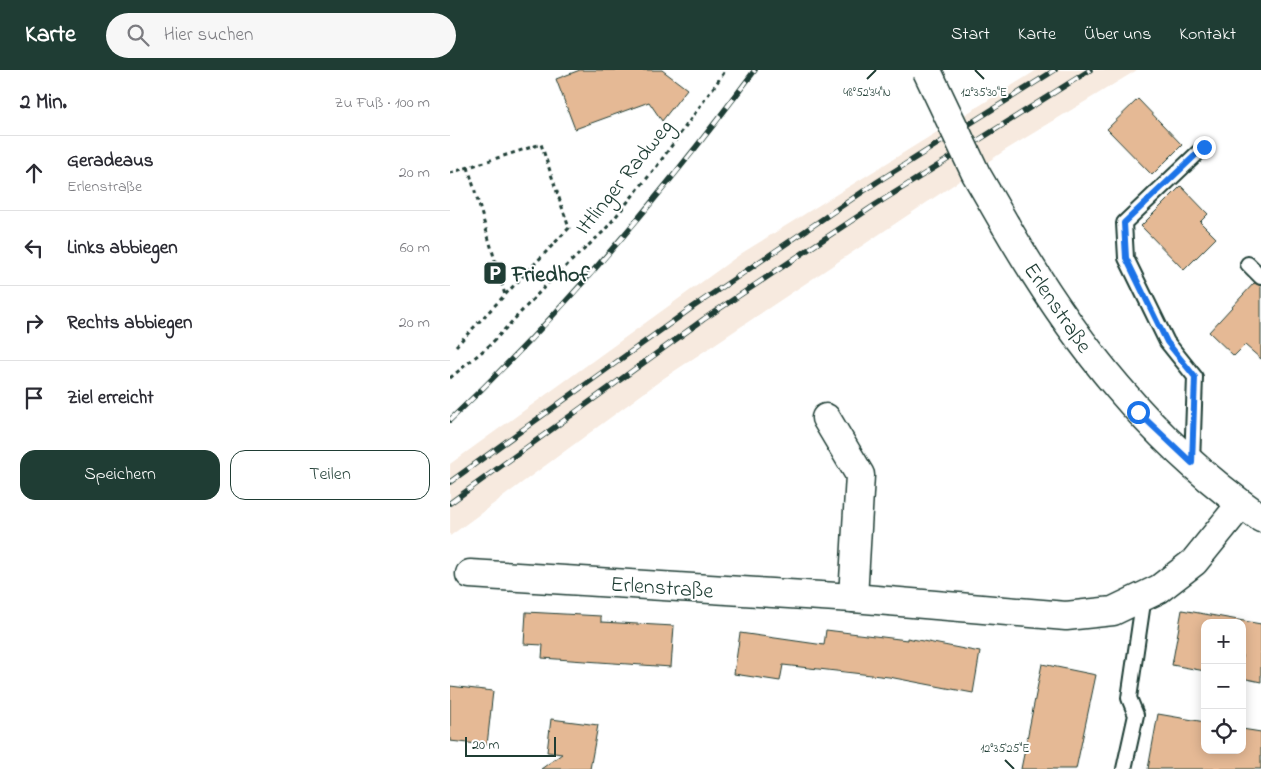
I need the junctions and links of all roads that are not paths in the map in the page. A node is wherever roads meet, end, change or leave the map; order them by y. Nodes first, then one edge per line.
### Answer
1 (926, 71) edge
2 (1204, 147) dead end
3 (1248, 264) dead end
4 (1261, 277) edge
5 (826, 418) dead end
6 (1192, 463) junction
7 (1251, 511) edge
8 (470, 574) dead end
9 (1144, 596) junction
10 (853, 598) junction
11 (1124, 769) edge

1 - 6 street, Erlenstraße, bridge
2 - 6 lane
3 - 4 lane
5 - 10 street
6 - 7 street, Erlenstraße
7 - 9 street, Erlenstraße
8 - 10 street, Erlenstraße
9 - 10 street, Erlenstraße
9 - 11 lane

